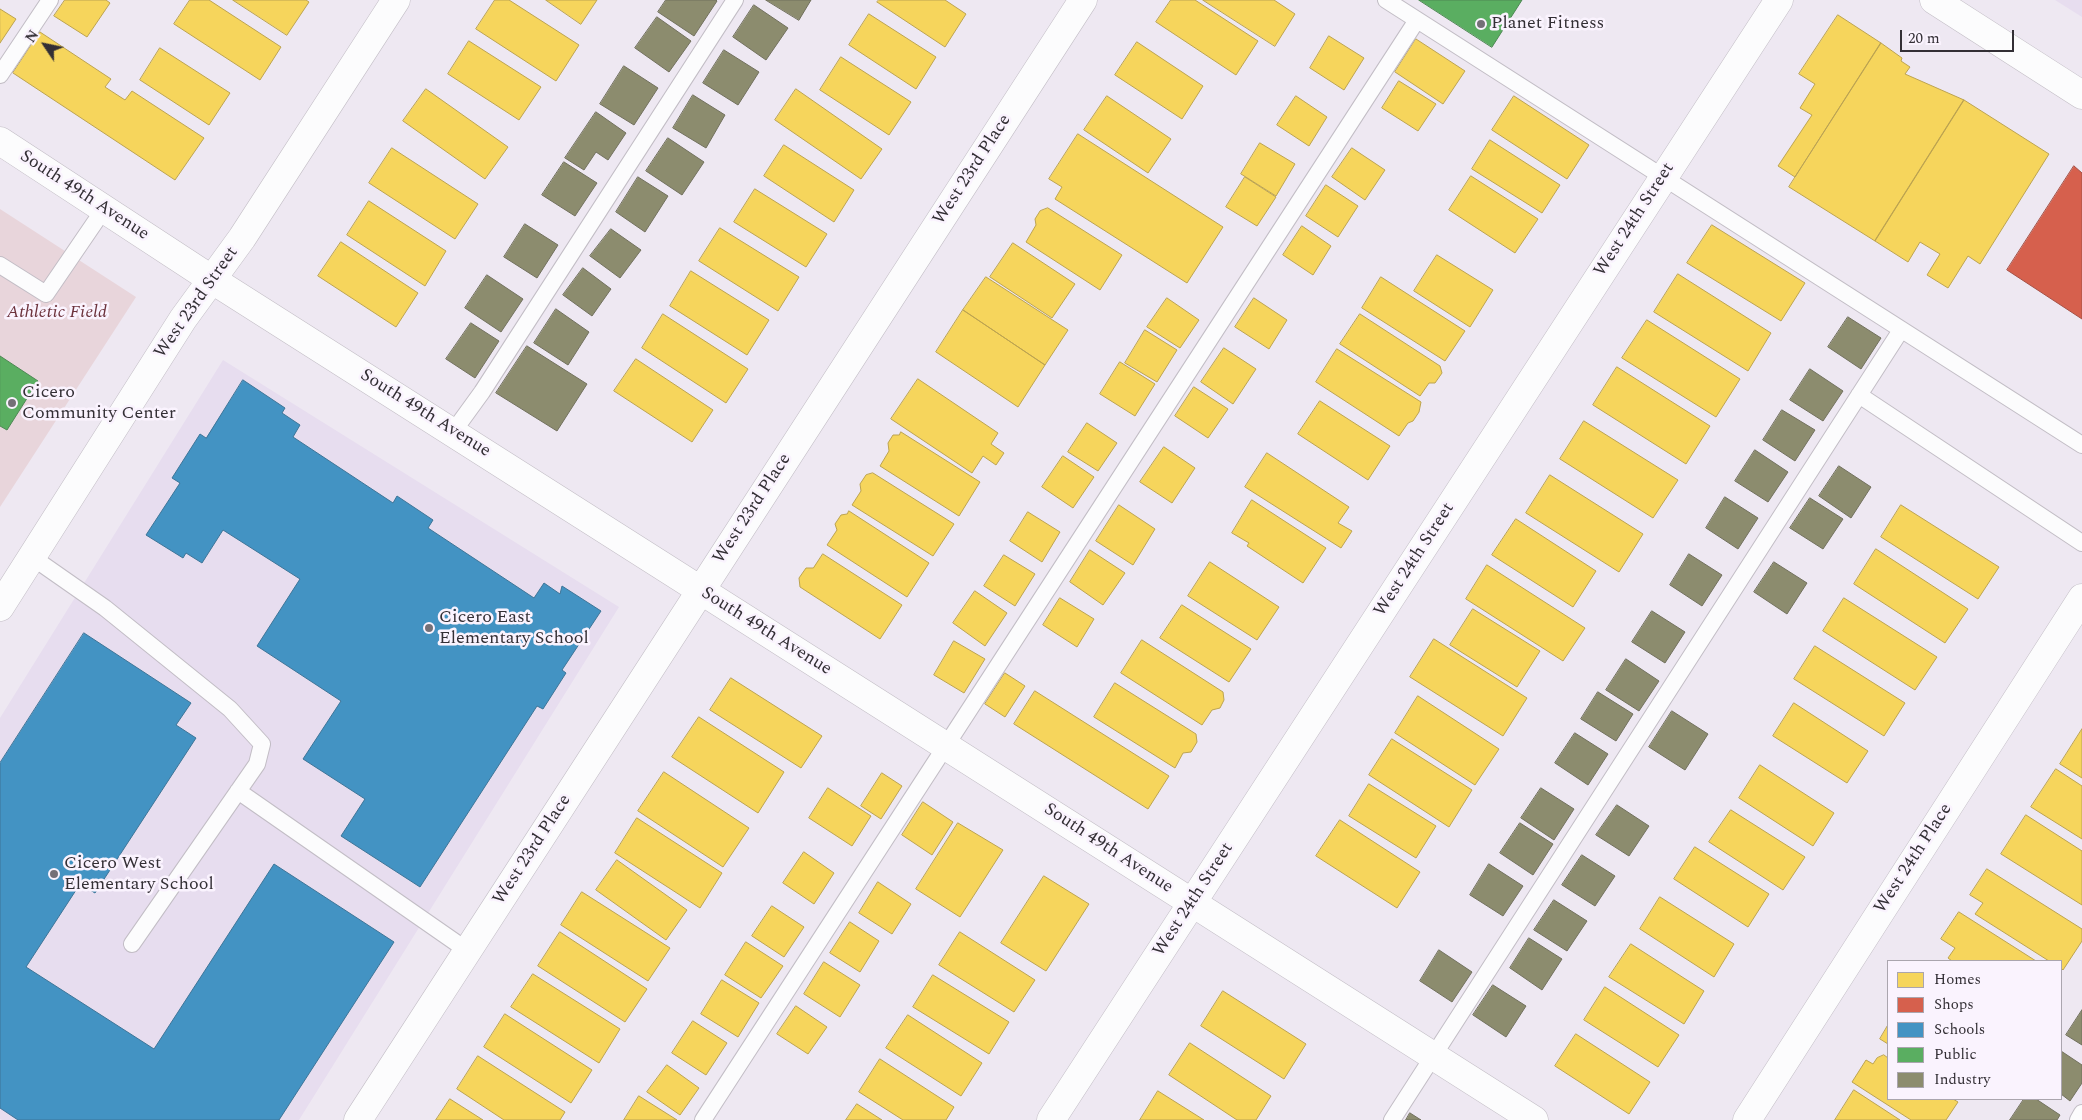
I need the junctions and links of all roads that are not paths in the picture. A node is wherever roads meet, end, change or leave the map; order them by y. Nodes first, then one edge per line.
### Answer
1 (50, 0) edge
2 (396, 0) edge
3 (735, 0) edge
4 (1083, 0) edge
5 (1386, 0) edge
6 (1778, 0) edge
7 (1934, 0) edge
8 (1417, 20) junction
9 (0, 75) edge
10 (2082, 95) edge
11 (0, 141) edge
12 (1664, 177) junction
13 (104, 209) junction
14 (0, 265) edge
15 (211, 278) junction
16 (1900, 330) junction
17 (1859, 395) junction
18 (453, 432) junction
19 (2082, 445) edge
20 (2082, 543) edge
21 (32, 558) junction
22 (700, 590) junction
23 (2082, 598) edge
24 (0, 607) edge
25 (946, 746) junction
26 (238, 791) junction
27 (1192, 903) junction
28 (132, 944) dead end
29 (468, 951) junction
30 (1433, 1056) junction
31 (2082, 1113) edge
32 (358, 1120) edge
33 (703, 1120) edge
34 (1052, 1120) edge
35 (1392, 1120) edge
36 (1534, 1120) edge
37 (1746, 1120) edge
38 (2078, 1120) edge

1 - 9 lane
2 - 15 street, West 23rd Street
3 - 18 lane
4 - 22 street, West 23rd Place
5 - 8 lane
6 - 12 street, West 24th Street
7 - 10 street
8 - 12 lane
8 - 25 lane
11 - 13 street, South 49th Avenue
12 - 16 lane
12 - 27 street, West 24th Street
13 - 14 lane
13 - 15 street, South 49th Avenue
15 - 18 street, South 49th Avenue
15 - 21 street, West 23rd Street
16 - 17 lane
16 - 19 lane
17 - 20 lane
17 - 30 lane
18 - 22 street, South 49th Avenue
21 - 24 street, West 23rd Street
21 - 26 lane
22 - 25 street, South 49th Avenue
22 - 29 street, West 23rd Place
23 - 37 street, West 24th Place
25 - 27 street, South 49th Avenue
25 - 33 lane
26 - 28 lane
26 - 29 lane
27 - 30 street, South 49th Avenue
27 - 34 street, West 24th Street
29 - 32 street, West 23rd Place
30 - 35 lane
30 - 36 street, South 49th Avenue
31 - 38 lane

